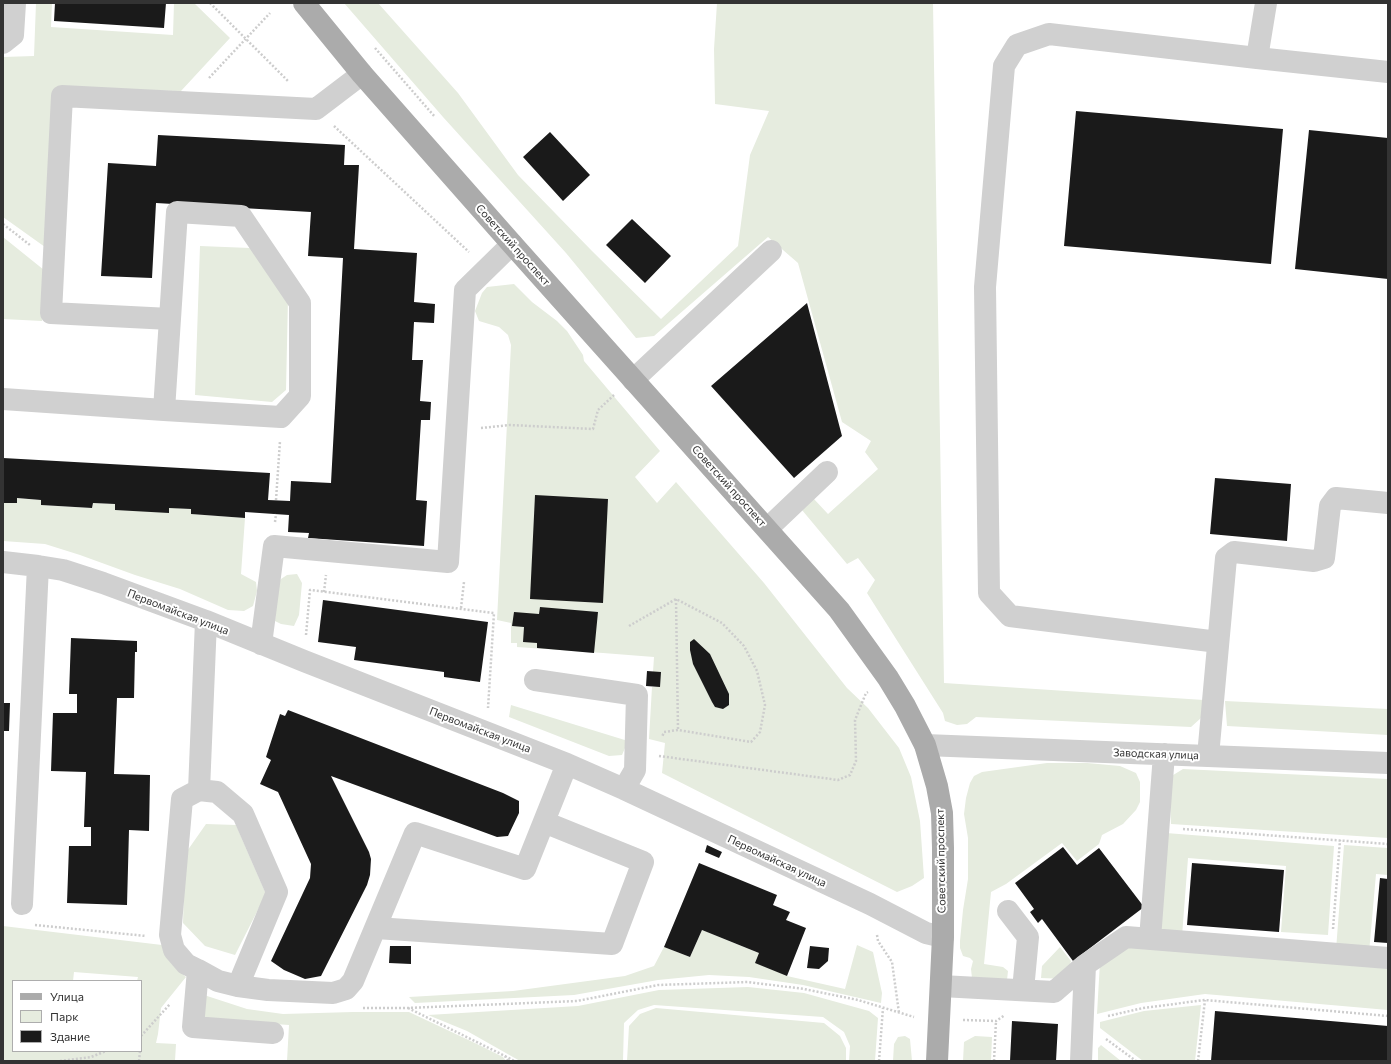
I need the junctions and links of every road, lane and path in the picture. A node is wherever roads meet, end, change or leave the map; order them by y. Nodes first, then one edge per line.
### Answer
1 (15, 3) edge
2 (210, 3) edge
3 (304, 3) edge
4 (1266, 3) edge
5 (270, 13) dead end
6 (245, 39) junction
7 (3, 43) edge
8 (1257, 58) junction
9 (1388, 72) edge
10 (362, 74) junction
11 (187, 102) junction
12 (316, 109) junction
13 (512, 244) junction
14 (771, 252) dead end
15 (487, 269) junction
16 (170, 319) junction
17 (625, 386) junction
18 (3, 399) edge
19 (164, 410) junction
20 (281, 417) junction
21 (456, 428) junction
22 (827, 472) dead end
23 (276, 500) dead end
24 (1388, 503) edge
25 (767, 529) junction
26 (3, 562) edge
27 (38, 566) junction
28 (676, 599) junction
29 (308, 612) dead end
30 (206, 621) junction
31 (629, 626) dead end
32 (1218, 642) junction
33 (261, 644) junction
34 (888, 678) junction
35 (535, 680) dead end
36 (488, 714) dead end
37 (678, 730) junction
38 (659, 742) dead end
39 (925, 744) junction
40 (1164, 754) junction
41 (656, 756) dead end
42 (1208, 756) junction
43 (1388, 763) edge
44 (567, 764) junction
45 (624, 789) junction
46 (199, 790) junction
47 (544, 822) junction
48 (1158, 827) junction
49 (1340, 840) junction
50 (1388, 844) edge
51 (22, 904) dead end
52 (1008, 911) dead end
53 (31, 924) dead end
54 (376, 928) junction
55 (149, 936) dead end
56 (943, 937) junction
57 (1150, 939) junction
58 (878, 941) dead end
59 (1332, 953) junction
60 (1388, 958) edge
61 (1085, 965) junction
62 (198, 970) junction
63 (238, 986) junction
64 (941, 986) junction
65 (1023, 990) junction
66 (1205, 1000) junction
67 (359, 1008) dead end
68 (407, 1008) junction
69 (883, 1008) junction
70 (166, 1009) dead end
71 (916, 1010) dead end
72 (899, 1013) junction
73 (1388, 1016) edge
74 (996, 1021) dead end
75 (1082, 1022) junction
76 (273, 1033) dead end
77 (142, 1035) edge
78 (104, 1052) edge
79 (505, 1056) junction
80 (60, 1061) edge
81 (508, 1061) edge
82 (514, 1061) edge
83 (879, 1061) edge
84 (937, 1061) edge
85 (994, 1061) edge
86 (1081, 1061) edge
87 (1136, 1061) edge
88 (1198, 1061) edge

1 - 7 street
2 - 6 path
3 - 10 main road, Советский проспект
4 - 8 street
5 - 6 path
6 - 11 path
6 - 12 path
8 - 9 street
8 - 32 street
10 - 12 street
10 - 13 main road, Советский проспект
11 - 12 street
11 - 16 street
12 - 15 path
13 - 15 street
13 - 17 main road, Советский проспект
14 - 17 street
15 - 21 street
16 - 19 street
16 - 20 street
17 - 21 path
17 - 25 main road, Советский проспект
18 - 19 street
19 - 20 street
20 - 23 path
21 - 33 street
22 - 25 street
24 - 32 street
25 - 34 main road, Советский проспект
26 - 27 street, Первомайская улица
27 - 30 street, Первомайская улица
27 - 51 street
28 - 31 path
28 - 37 path
28 - 37 path
29 - 36 path
30 - 33 street, Первомайская улица
30 - 46 street
32 - 42 street
33 - 44 street, Первомайская улица
34 - 39 main road, Советский проспект
34 - 41 path
35 - 45 street
37 - 38 path
39 - 40 street, Заводская улица
39 - 56 main road, Советский проспект
40 - 42 street, Заводская улица
40 - 48 street
42 - 43 street, Заводская улица
44 - 45 street, Первомайская улица
44 - 47 street
45 - 56 street, Первомайская улица
46 - 62 street
46 - 63 street
47 - 54 street
47 - 54 street
48 - 49 path
48 - 57 street
49 - 50 path
49 - 59 path
52 - 65 street
53 - 55 path
54 - 63 street
56 - 64 main road, Советский проспект
57 - 59 street
57 - 61 street
58 - 72 path
59 - 60 street
61 - 65 street
61 - 75 street
62 - 63 street
62 - 76 street
64 - 65 street
64 - 84 main road, Советский проспект
66 - 73 path
66 - 75 path
66 - 88 path
67 - 68 path
68 - 69 path
68 - 79 path
69 - 72 path
69 - 83 path
70 - 77 path
71 - 72 path
74 - 85 path
75 - 86 street
75 - 87 path
78 - 80 path
79 - 81 path
79 - 82 path

